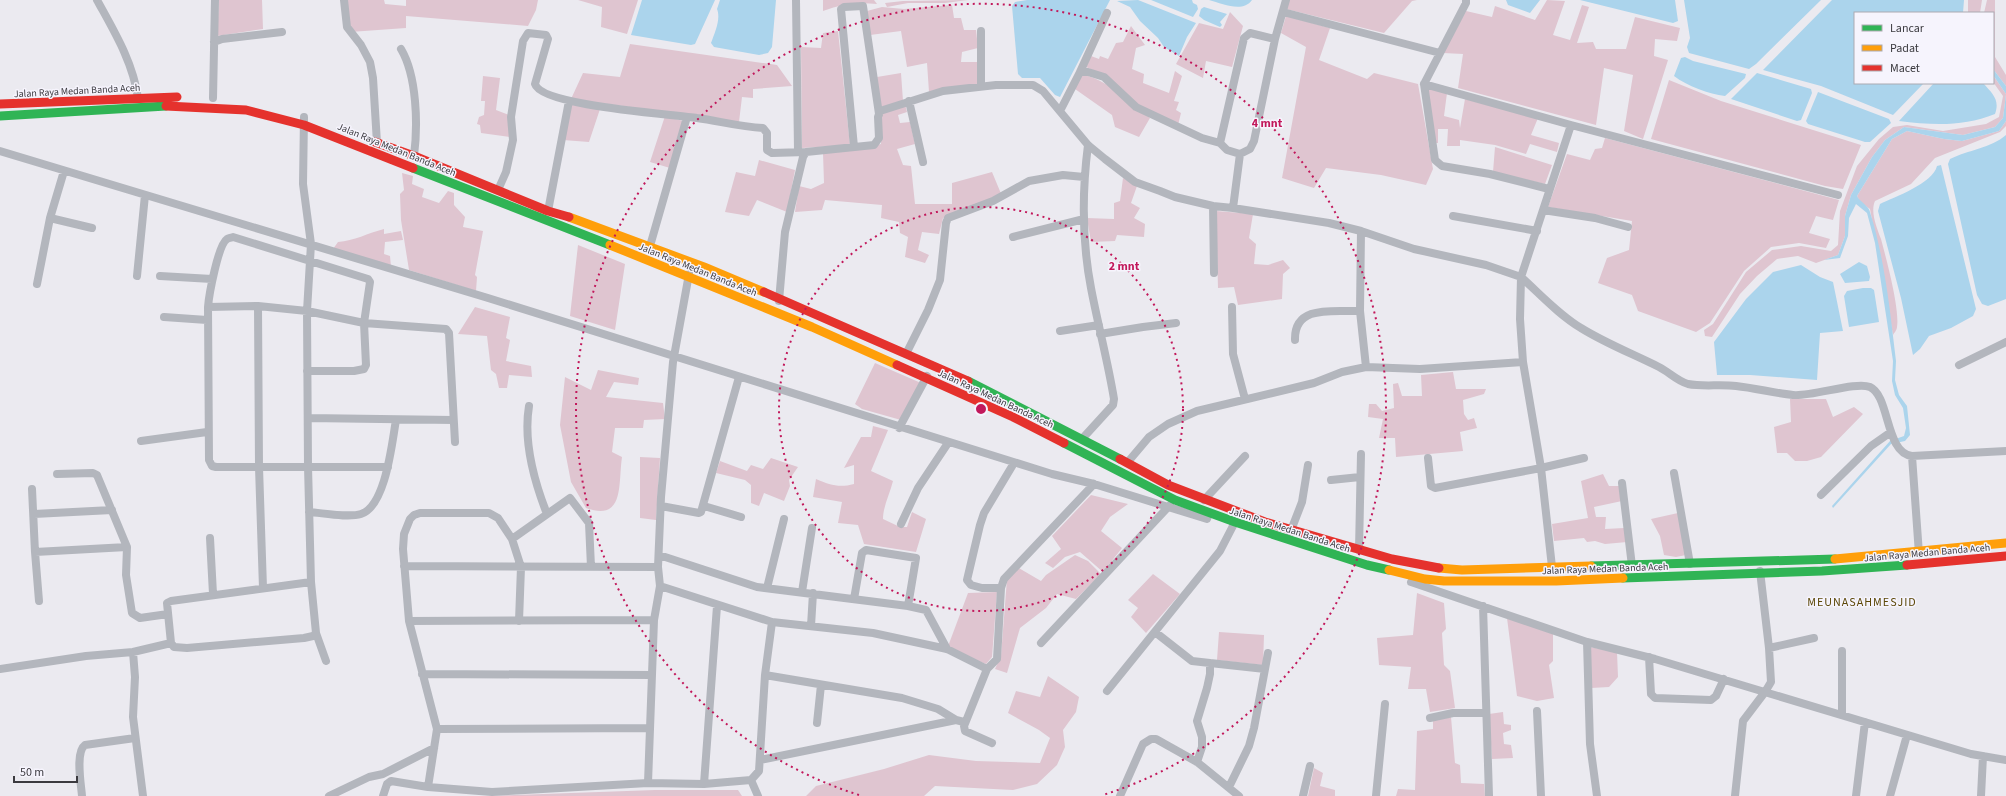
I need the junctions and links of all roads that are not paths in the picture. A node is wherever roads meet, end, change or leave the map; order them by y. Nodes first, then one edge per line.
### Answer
1 (98, 0) edge
2 (215, 0) edge
3 (344, 0) edge
4 (796, 0) edge
5 (1286, 0) edge
6 (1466, 0) edge
7 (1283, 12) junction
8 (1107, 13) dead end
9 (981, 31) dead end
10 (282, 32) dead end
11 (1275, 39) junction
12 (218, 40) junction
13 (401, 49) dead end
14 (1440, 53) junction
15 (1080, 72) junction
16 (1424, 84) junction
17 (981, 86) junction
18 (166, 96) junction
19 (184, 97) dead end
20 (138, 98) junction
21 (209, 98) joint
22 (70, 101) junction
23 (569, 101) junction
24 (909, 101) junction
25 (0, 104) edge
26 (165, 106) junction
27 (272, 107) dead end
28 (285, 110) dead end
29 (1060, 111) junction
30 (72, 113) junction
31 (879, 114) junction
32 (0, 116) edge
33 (687, 117) junction
34 (304, 121) junction
35 (1571, 125) junction
36 (338, 128) dead end
37 (364, 138) dead end
38 (377, 143) junction
39 (1220, 143) junction
40 (1088, 145) junction
41 (854, 147) junction
42 (0, 151) edge
43 (802, 152) junction
44 (1240, 154) junction
45 (414, 156) junction
46 (923, 162) dead end
47 (64, 171) junction
48 (1084, 177) junction
49 (1549, 189) junction
50 (498, 190) junction
51 (145, 195) junction
52 (1838, 195) dead end
53 (1213, 206) junction
54 (1233, 208) junction
55 (1543, 210) junction
56 (548, 211) junction
57 (1453, 216) dead end
58 (50, 218) junction
59 (1084, 219) junction
60 (1628, 227) dead end
61 (92, 228) dead end
62 (1361, 231) junction
63 (1536, 231) junction
64 (1013, 237) dead end
65 (311, 244) junction
66 (650, 246) junction
67 (310, 260) junction
68 (692, 263) junction
69 (1214, 273) dead end
70 (137, 276) dead end
71 (160, 276) dead end
72 (689, 276) junction
73 (1521, 277) junction
74 (212, 279) junction
75 (37, 284) dead end
76 (779, 300) junction
77 (258, 306) junction
78 (208, 307) junction
79 (1232, 308) dead end
80 (307, 311) junction
81 (1360, 311) junction
82 (164, 317) dead end
83 (208, 320) junction
84 (364, 323) junction
85 (1176, 323) dead end
86 (1099, 325) junction
87 (1060, 331) dead end
88 (1100, 334) junction
89 (1295, 340) dead end
90 (2006, 342) edge
91 (906, 354) junction
92 (674, 356) junction
93 (1523, 362) junction
94 (932, 364) junction
95 (1959, 365) dead end
96 (1366, 367) junction
97 (307, 371) junction
98 (739, 377) junction
99 (926, 378) junction
100 (1245, 400) junction
101 (529, 406) dead end
102 (308, 418) junction
103 (396, 420) junction
104 (453, 420) junction
105 (899, 428) junction
106 (207, 432) junction
107 (1892, 434) junction
108 (1082, 439) junction
109 (141, 441) dead end
110 (455, 442) dead end
111 (948, 443) junction
112 (2006, 452) edge
113 (1361, 454) dead end
114 (1245, 456) dead end
115 (1912, 456) junction
116 (1428, 458) dead end
117 (1584, 458) dead end
118 (1014, 463) junction
119 (1127, 464) junction
120 (1308, 465) dead end
121 (308, 466) junction
122 (259, 467) junction
123 (388, 467) junction
124 (1542, 468) junction
125 (1674, 473) dead end
126 (57, 474) dead end
127 (1360, 477) junction
128 (1331, 480) dead end
129 (1622, 483) dead end
130 (1094, 484) junction
131 (32, 489) dead end
132 (1192, 495) junction
133 (1821, 496) dead end
134 (1175, 500) junction
135 (1204, 500) junction
136 (1187, 505) junction
137 (661, 506) junction
138 (704, 506) junction
139 (1167, 508) junction
140 (112, 510) junction
141 (309, 512) junction
142 (1209, 513) junction
143 (34, 514) junction
144 (547, 514) junction
145 (741, 517) dead end
146 (784, 519) dead end
147 (1235, 522) junction
148 (902, 524) dead end
149 (812, 528) dead end
150 (1290, 530) junction
151 (210, 538) dead end
152 (512, 539) junction
153 (1289, 540) junction
154 (2006, 543) edge
155 (127, 547) junction
156 (1359, 550) junction
157 (35, 552) junction
158 (1919, 552) junction
159 (659, 555) junction
160 (2006, 556) edge
161 (1848, 558) junction
162 (1759, 563) junction
163 (1690, 564) junction
164 (1921, 564) junction
165 (404, 566) junction
166 (1632, 566) junction
167 (521, 567) junction
168 (591, 567) junction
169 (1552, 567) junction
170 (658, 568) junction
171 (1849, 569) junction
172 (1394, 572) junction
173 (1760, 574) junction
174 (311, 582) junction
175 (660, 586) junction
176 (263, 588) junction
177 (767, 588) junction
178 (1001, 588) junction
179 (802, 592) junction
180 (813, 593) junction
181 (213, 594) junction
182 (854, 599) junction
183 (39, 601) dead end
184 (717, 606) junction
185 (908, 606) junction
186 (1483, 606) junction
187 (168, 614) junction
188 (519, 620) junction
189 (654, 620) junction
190 (409, 621) junction
191 (772, 622) junction
192 (811, 626) junction
193 (1155, 632) junction
194 (316, 633) junction
195 (1814, 638) dead end
196 (1587, 642) junction
197 (171, 643) junction
198 (1042, 643) dead end
199 (1769, 648) junction
200 (947, 650) junction
201 (133, 652) junction
202 (1842, 652) dead end
203 (1268, 653) dead end
204 (1649, 657) junction
205 (326, 661) dead end
206 (1210, 663) junction
207 (0, 669) edge
208 (987, 669) junction
209 (1265, 669) junction
210 (422, 674) junction
211 (652, 675) junction
212 (765, 675) junction
213 (1724, 679) junction
214 (821, 684) junction
215 (1107, 691) dead end
216 (1765, 692) junction
217 (1385, 704) dead end
218 (1537, 711) dead end
219 (1486, 713) junction
220 (1842, 716) junction
221 (1430, 718) dead end
222 (960, 721) junction
223 (1865, 722) junction
224 (818, 723) dead end
225 (649, 728) junction
226 (437, 729) junction
227 (1908, 735) junction
228 (135, 738) junction
229 (992, 743) dead end
230 (434, 748) junction
231 (1983, 756) junction
232 (760, 760) junction
233 (2006, 760) edge
234 (1197, 762) junction
235 (1310, 766) dead end
236 (383, 774) junction
237 (751, 780) junction
238 (389, 782) junction
239 (648, 783) junction
240 (704, 784) junction
241 (428, 787) junction
242 (1229, 787) junction
243 (82, 796) edge
244 (143, 796) edge
245 (329, 796) edge
246 (383, 796) edge
247 (758, 796) edge
248 (1120, 796) edge
249 (1239, 796) edge
250 (1303, 796) edge
251 (1376, 796) edge
252 (1489, 796) edge
253 (1541, 796) edge
254 (1597, 796) edge
255 (1736, 796) edge
256 (1856, 796) edge
257 (1890, 796) edge
258 (1981, 796) edge

1 - 20 street
2 - 12 street
3 - 38 street
4 - 43 street
5 - 7 street
6 - 14 street
7 - 11 street
7 - 14 street
8 - 15 street
9 - 17 street
10 - 12 street
11 - 39 street
11 - 44 street
12 - 21 street
13 - 45 street
14 - 16 street
15 - 29 street
15 - 39 street
16 - 35 street
16 - 49 street
17 - 24 street
17 - 29 street
18 - 19 highway, Jalan Raya Medan Banda Aceh
18 - 20 highway, Jalan Raya Medan Banda Aceh
18 - 26 highway
20 - 22 highway, Jalan Raya Medan Banda Aceh
21 - 27 highway
22 - 25 highway, Jalan Raya Medan Banda Aceh
22 - 30 highway
23 - 33 street
23 - 50 street
23 - 56 street
24 - 31 street
24 - 46 street
26 - 30 highway, Jalan Raya Medan Banda Aceh
26 - 34 highway, Jalan Raya Medan Banda Aceh
28 - 34 highway, Jalan Raya Medan Banda Aceh
29 - 40 street
30 - 32 highway, Jalan Raya Medan Banda Aceh
31 - 41 street
31 - 41 street
33 - 43 street
33 - 66 street
34 - 36 highway, Jalan Raya Medan Banda Aceh
34 - 65 street
34 - 72 highway, Jalan Raya Medan Banda Aceh
35 - 49 street
35 - 52 street
37 - 38 highway, Jalan Raya Medan Banda Aceh
38 - 45 highway, Jalan Raya Medan Banda Aceh
39 - 44 street
40 - 48 street
40 - 53 street
41 - 43 street
42 - 47 street
43 - 76 street
44 - 54 street
45 - 50 highway, Jalan Raya Medan Banda Aceh
47 - 51 street
47 - 58 street
48 - 59 street
48 - 91 street
49 - 55 street
50 - 56 highway, Jalan Raya Medan Banda Aceh
51 - 65 street
51 - 70 street
53 - 54 street
53 - 69 street
54 - 62 street
55 - 60 street
55 - 63 street
56 - 66 highway, Jalan Raya Medan Banda Aceh
57 - 63 street
58 - 61 street
58 - 75 street
59 - 64 street
59 - 86 street
62 - 73 street
62 - 81 street
63 - 73 street
65 - 67 street
65 - 92 street
66 - 68 highway, Jalan Raya Medan Banda Aceh
67 - 74 street
67 - 80 street
67 - 84 street
68 - 72 street
68 - 76 highway, Jalan Raya Medan Banda Aceh
71 - 74 street
72 - 92 street
72 - 99 highway, Jalan Raya Medan Banda Aceh
73 - 93 street
73 - 107 street
74 - 78 street
76 - 91 highway, Jalan Raya Medan Banda Aceh
77 - 78 street
77 - 80 street
77 - 122 street
78 - 83 street
79 - 100 street
80 - 84 street
80 - 97 street
81 - 89 street
81 - 96 street
82 - 83 street
83 - 106 street
84 - 97 street
84 - 104 street
85 - 88 street
86 - 87 street
86 - 88 street
88 - 108 street
90 - 95 street
91 - 94 highway, Jalan Raya Medan Banda Aceh
92 - 98 street
92 - 137 street
93 - 96 street
93 - 124 street
94 - 99 street
94 - 108 highway, Jalan Raya Medan Banda Aceh
96 - 100 street
97 - 102 street
98 - 105 street
98 - 138 street
99 - 105 street
99 - 134 highway, Jalan Raya Medan Banda Aceh
100 - 119 street
101 - 144 street
102 - 103 street
102 - 121 street
103 - 104 street
103 - 123 street
104 - 110 street
105 - 111 street
106 - 109 street
106 - 122 street
107 - 115 street
107 - 133 street
108 - 119 highway, Jalan Raya Medan Banda Aceh
111 - 118 street
111 - 148 street
112 - 115 street
113 - 127 street
114 - 135 street
115 - 158 street
116 - 124 street
117 - 124 street
118 - 130 street
118 - 178 street
119 - 132 highway, Jalan Raya Medan Banda Aceh
120 - 150 street
121 - 122 street
121 - 123 street
121 - 141 street
122 - 176 street
123 - 141 street
124 - 169 street
125 - 163 street
126 - 140 street
127 - 128 street
127 - 156 street
129 - 166 street
130 - 139 street
130 - 178 street
131 - 143 street
132 - 135 highway, Jalan Raya Medan Banda Aceh
132 - 136 highway
134 - 136 highway, Jalan Raya Medan Banda Aceh
134 - 139 street
135 - 150 highway, Jalan Raya Medan Banda Aceh
136 - 142 highway, Jalan Raya Medan Banda Aceh
137 - 138 street
137 - 159 street
138 - 145 street
139 - 142 street
139 - 198 street
140 - 143 street
140 - 155 street
141 - 174 street
142 - 147 highway, Jalan Raya Medan Banda Aceh
143 - 157 street
144 - 152 street
144 - 168 street
146 - 177 street
147 - 153 highway, Jalan Raya Medan Banda Aceh
147 - 193 street
149 - 179 street
150 - 153 street
150 - 156 highway, Jalan Raya Medan Banda Aceh
151 - 181 street
152 - 165 street
152 - 167 street
153 - 172 highway, Jalan Raya Medan Banda Aceh
154 - 158 highway, Jalan Raya Medan Banda Aceh
155 - 157 street
155 - 187 street
156 - 169 highway, Jalan Raya Medan Banda Aceh
157 - 183 street
158 - 161 highway, Jalan Raya Medan Banda Aceh
158 - 164 street
159 - 170 street
159 - 177 street
160 - 164 highway, Jalan Raya Medan Banda Aceh
161 - 162 highway, Jalan Raya Medan Banda Aceh
161 - 171 highway
162 - 163 highway, Jalan Raya Medan Banda Aceh
162 - 173 street
163 - 166 highway, Jalan Raya Medan Banda Aceh
164 - 171 highway, Jalan Raya Medan Banda Aceh
165 - 167 street
165 - 190 street
166 - 169 highway, Jalan Raya Medan Banda Aceh
167 - 168 street
167 - 188 street
168 - 170 street
170 - 175 street
171 - 173 highway, Jalan Raya Medan Banda Aceh
172 - 173 highway, Jalan Raya Medan Banda Aceh
172 - 186 street
173 - 199 street
174 - 176 street
174 - 194 street
175 - 184 street
175 - 189 street
176 - 181 street
177 - 179 street
178 - 208 street
179 - 180 street
180 - 182 street
180 - 192 street
181 - 187 street
182 - 185 street
182 - 185 street
184 - 191 street
184 - 240 street
185 - 200 street
186 - 196 street
186 - 219 street
187 - 197 street
188 - 189 street
188 - 190 street
189 - 211 street
190 - 210 street
191 - 192 street
191 - 212 street
192 - 200 street
193 - 206 street
193 - 215 street
194 - 197 street
194 - 205 street
195 - 199 street
196 - 204 street
196 - 254 street
197 - 201 street
199 - 216 street
200 - 208 street
201 - 207 street
201 - 228 street
202 - 220 street
203 - 209 street
204 - 213 street
204 - 213 street
206 - 209 street
206 - 234 street
208 - 222 street
209 - 242 street
210 - 211 street
210 - 226 street
211 - 225 street
212 - 214 street
212 - 232 street
213 - 216 street
214 - 222 street
214 - 224 street
216 - 220 street
216 - 255 street
217 - 251 street
218 - 253 street
219 - 221 street
219 - 252 street
220 - 223 street
222 - 229 street
222 - 232 street
223 - 227 street
223 - 256 street
225 - 226 street
225 - 239 street
226 - 230 street
227 - 231 street
227 - 257 street
228 - 243 street
228 - 244 street
230 - 236 street
230 - 241 street
231 - 233 street
231 - 258 street
232 - 237 street
234 - 242 street
234 - 248 street
235 - 250 street
236 - 238 street
236 - 245 street
237 - 240 street
237 - 247 street
238 - 241 street
238 - 246 street
239 - 240 street
239 - 241 street
242 - 249 street

